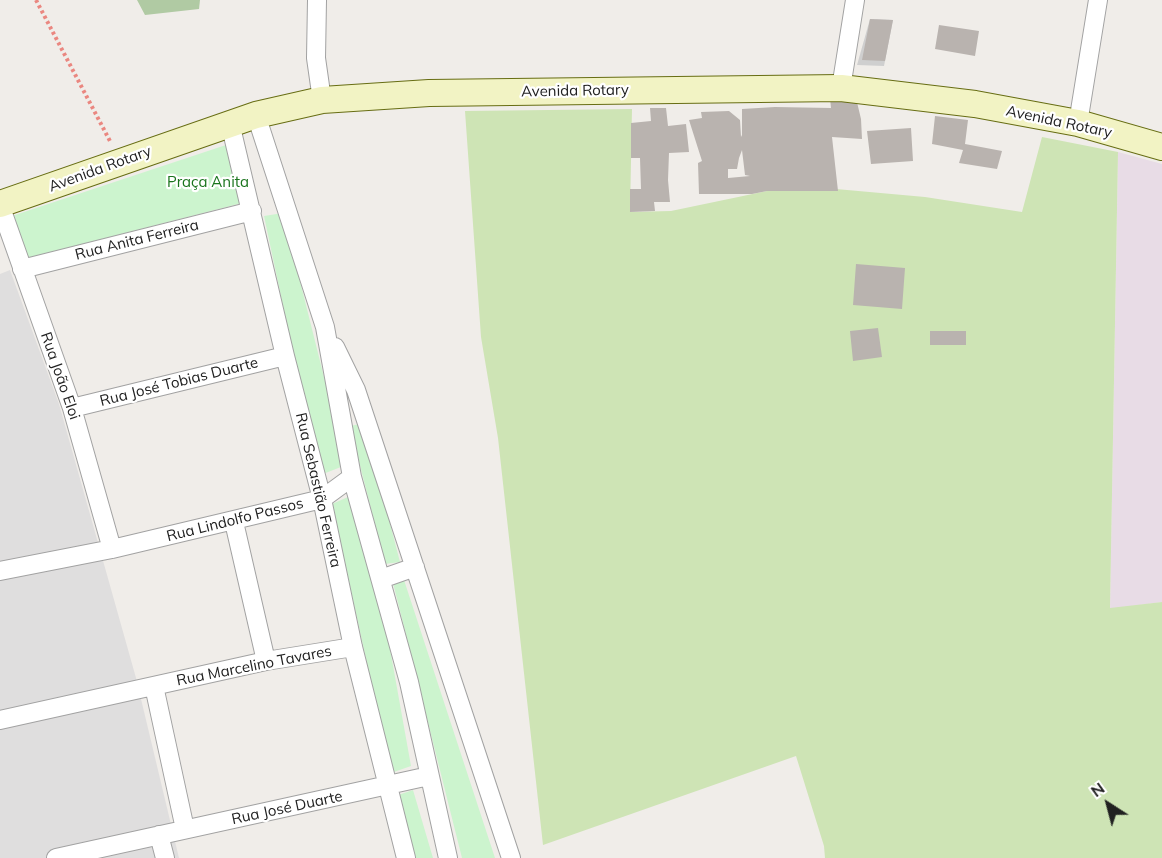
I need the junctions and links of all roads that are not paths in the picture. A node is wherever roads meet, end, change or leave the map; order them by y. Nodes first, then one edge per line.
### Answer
1 (317, 0) edge
2 (855, 0) edge
3 (1098, 0) edge
4 (841, 88) junction
5 (322, 100) junction
6 (256, 115) junction
7 (230, 123) junction
8 (1078, 123) junction
9 (1162, 147) edge
10 (0, 205) edge
11 (252, 211) junction
12 (22, 269) junction
13 (325, 327) junction
14 (285, 356) junction
15 (72, 408) junction
16 (352, 477) junction
17 (322, 499) junction
18 (234, 522) junction
19 (112, 549) junction
20 (415, 567) junction
21 (0, 571) edge
22 (381, 579) junction
23 (353, 646) junction
24 (266, 661) junction
25 (154, 686) junction
26 (0, 720) edge
27 (429, 776) junction
28 (388, 786) junction
29 (185, 829) junction
30 (159, 835) junction
31 (56, 858) edge
32 (165, 858) edge
33 (406, 858) edge
34 (448, 858) edge
35 (511, 858) edge

1 - 5 street
2 - 4 street
3 - 8 street
4 - 5 main road, Avenida Rotary
4 - 8 main road, Avenida Rotary
5 - 6 main road, Avenida Rotary
6 - 7 main road, Avenida Rotary
6 - 13 street
7 - 10 main road, Avenida Rotary
7 - 11 street, Rua Sebastião Ferreira
8 - 9 main road, Avenida Rotary
10 - 12 street, Rua João Eloi
11 - 12 street, Rua Anita Ferreira
11 - 14 street, Rua Sebastião Ferreira
12 - 15 street, Rua João Eloi
13 - 16 street
13 - 20 street
14 - 15 street, Rua José Tobias Duarte
14 - 17 street, Rua Sebastião Ferreira
15 - 19 street, Rua João Eloi
16 - 17 street, Rua Lindolfo Passos
16 - 22 street
17 - 18 street, Rua Lindolfo Passos
17 - 23 street, Rua Sebastião Ferreira
18 - 19 street, Rua Lindolfo Passos
18 - 24 street
19 - 21 street, Rua Lindolfo Passos
20 - 22 street
20 - 35 street
22 - 27 street
23 - 24 street, Rua Marcelino Tavares
23 - 28 street, Rua Sebastião Ferreira
24 - 25 street, Rua Marcelino Tavares
25 - 26 street, Rua Marcelino Tavares
25 - 29 street
27 - 28 street, Rua José Duarte
27 - 34 street
28 - 29 street, Rua José Duarte
28 - 33 street, Rua Sebastião Ferreira
29 - 30 street, Rua José Duarte
30 - 31 street, Rua José Duarte
30 - 32 street

